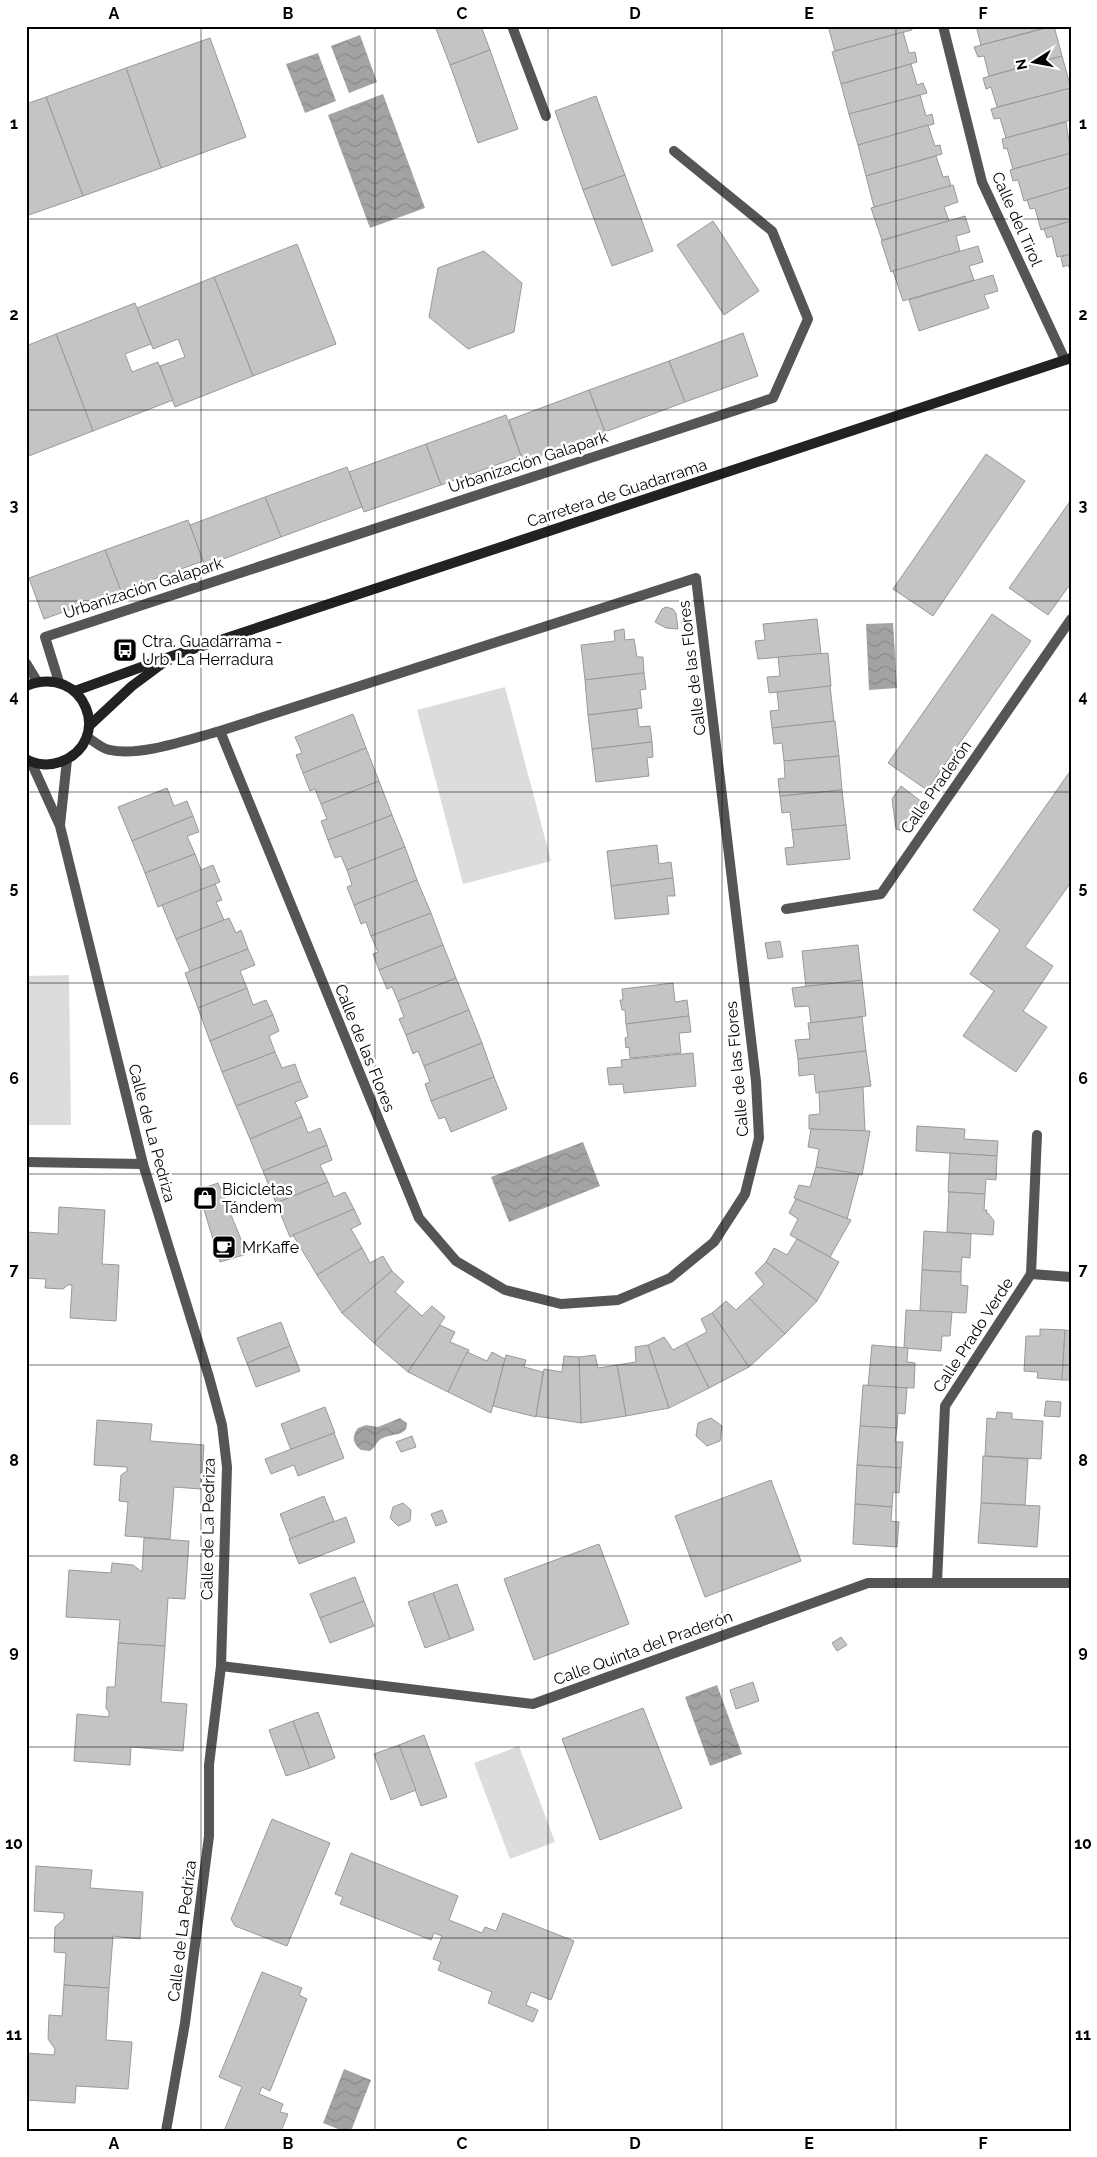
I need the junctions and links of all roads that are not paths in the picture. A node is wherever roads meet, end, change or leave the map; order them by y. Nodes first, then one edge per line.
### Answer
1 (512, 26) edge
2 (943, 26) edge
3 (546, 116) dead end
4 (674, 151) dead end
5 (1068, 359) edge
6 (1071, 619) edge
7 (172, 656) junction
8 (26, 663) edge
9 (38, 681) junction
10 (59, 682) junction
11 (26, 686) edge
12 (75, 691) junction
13 (90, 725) junction
14 (220, 731) junction
15 (87, 737) junction
16 (28, 760) edge
17 (67, 760) junction
18 (60, 826) junction
19 (786, 909) dead end
20 (1037, 1135) dead end
21 (26, 1162) edge
22 (143, 1164) junction
23 (1032, 1274) junction
24 (1071, 1278) edge
25 (937, 1583) junction
26 (1071, 1584) edge
27 (220, 1666) junction
28 (166, 2131) edge

1 - 3 street
2 - 5 street, Calle del Tirol
4 - 10 street, Urbanización Galapark
5 - 7 main road, Carretera de Guadarrama
6 - 19 street, Calle Praderón
7 - 12 main road, Carretera de Guadarrama
7 - 13 main road, Carretera de Guadarrama
8 - 9 street
9 - 10 main road
9 - 11 main road
10 - 12 main road
12 - 13 main road
13 - 15 main road
14 - 14 street, Calle de las Flores
14 - 15 street, Calle de las Flores
15 - 17 main road
16 - 17 main road
16 - 18 street, Calle de La Pedriza
17 - 18 street, Calle de La Pedriza
18 - 22 street, Calle de La Pedriza
20 - 23 street, Calle Prado Verde
21 - 22 street
22 - 27 street, Calle de La Pedriza
23 - 24 street
23 - 25 street, Calle Prado Verde
25 - 26 street, Calle Quinta del Praderón
25 - 27 street, Calle Quinta del Praderón
27 - 28 street, Calle de La Pedriza

